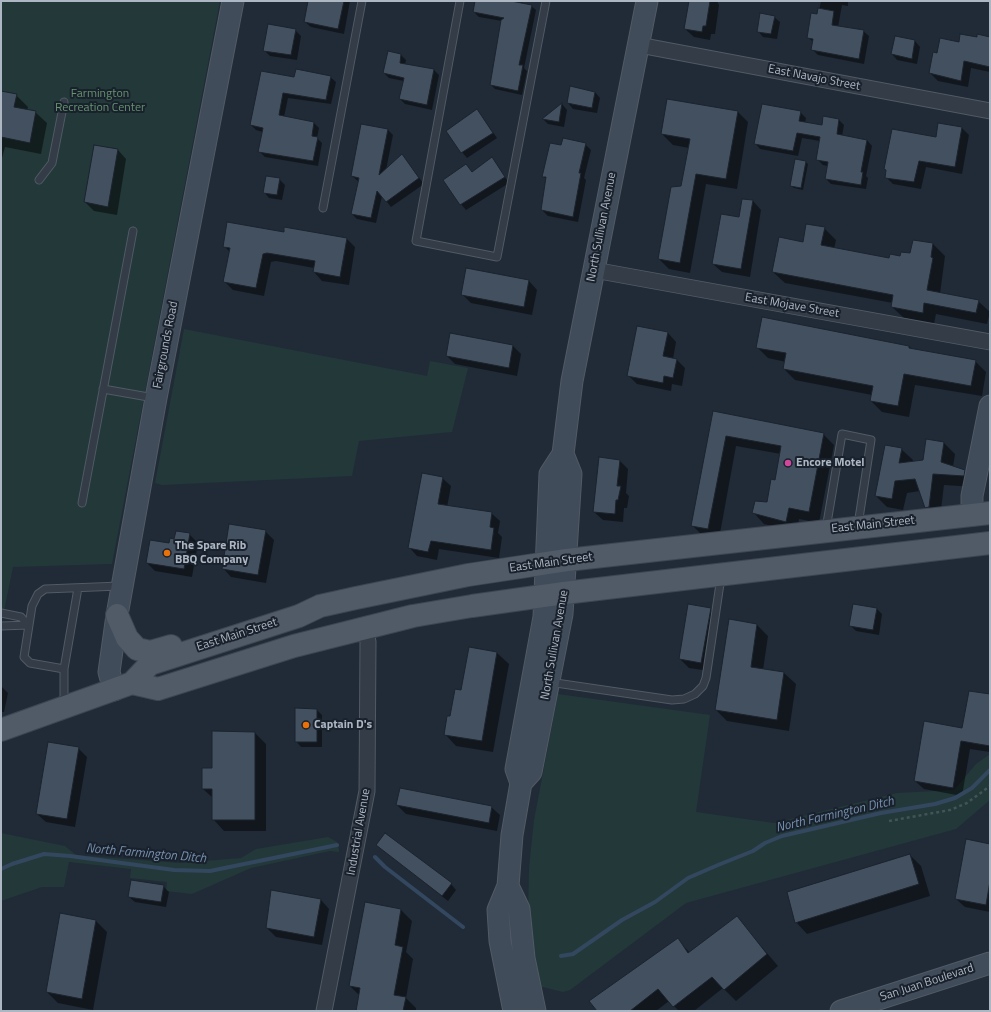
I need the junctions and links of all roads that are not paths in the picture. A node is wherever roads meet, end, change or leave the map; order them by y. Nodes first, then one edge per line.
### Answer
1 (233, 1) edge
2 (362, 1) edge
3 (460, 1) edge
4 (546, 1) edge
5 (647, 1) edge
6 (639, 45) junction
7 (64, 102) dead end
8 (990, 111) edge
9 (39, 180) dead end
10 (323, 208) dead end
11 (133, 231) dead end
12 (594, 270) junction
13 (990, 342) edge
14 (103, 389) junction
15 (156, 398) junction
16 (990, 406) edge
17 (987, 438) edge
18 (82, 503) dead end
19 (981, 514) edge
20 (858, 527) junction
21 (826, 530) junction
22 (717, 543) junction
23 (982, 544) edge
24 (557, 562) junction
25 (721, 575) junction
26 (122, 586) junction
27 (78, 588) junction
28 (555, 594) junction
29 (356, 598) junction
30 (320, 606) junction
31 (1, 613) edge
32 (117, 615) junction
33 (28, 625) junction
34 (1, 626) edge
35 (364, 627) junction
36 (64, 669) junction
37 (549, 682) junction
38 (123, 686) junction
39 (64, 707) junction
40 (1, 730) edge
41 (521, 783) junction
42 (508, 886) junction
43 (990, 963) edge
44 (324, 1011) edge
45 (514, 1011) edge
46 (534, 1011) edge
47 (841, 1011) edge

1 - 15 main road, Fairgrounds Road
2 - 10 lane
3 - 4 lane
5 - 6 main road, North Sullivan Avenue
6 - 8 street, East Navajo Street
6 - 12 main road, North Sullivan Avenue
7 - 9 lane
11 - 14 lane
12 - 13 street, East Mojave Street
12 - 24 main road, North Sullivan Avenue
14 - 15 lane
14 - 18 lane
15 - 26 main road, Fairgrounds Road
16 - 17 main road
17 - 19 main road
19 - 20 main road, East Main Street
19 - 23 main road
20 - 21 main road, East Main Street
20 - 21 lane
21 - 22 main road, East Main Street
22 - 24 main road, East Main Street
22 - 25 main road
23 - 25 main road
24 - 28 main road, North Sullivan Avenue
24 - 29 main road, East Main Street
25 - 28 main road
25 - 37 lane
26 - 27 lane
26 - 32 main road, Fairgrounds Road
27 - 33 lane
27 - 36 lane
28 - 35 main road
28 - 37 main road, North Sullivan Avenue
28 - 41 main road, North Sullivan Avenue
29 - 30 main road, East Main Street
29 - 35 main road
30 - 32 main road
30 - 38 main road, East Main Street
31 - 33 lane
32 - 38 main road, Fairgrounds Road
33 - 34 lane
33 - 36 lane
35 - 38 main road
35 - 44 street, Industrial Avenue
36 - 39 lane
37 - 41 main road, North Sullivan Avenue
38 - 39 main road, East Main Street
39 - 40 main road, East Main Street
41 - 42 main road, North Sullivan Avenue
42 - 45 main road, North Sullivan Avenue
42 - 46 main road
43 - 47 main road, San Juan Boulevard

